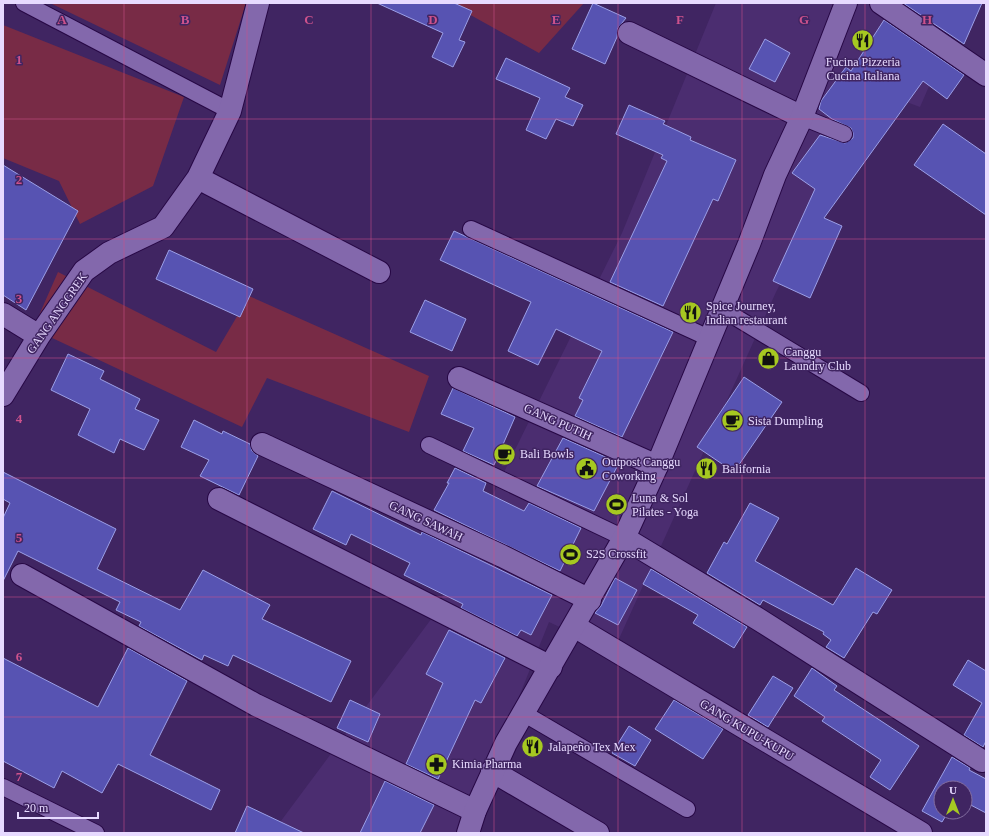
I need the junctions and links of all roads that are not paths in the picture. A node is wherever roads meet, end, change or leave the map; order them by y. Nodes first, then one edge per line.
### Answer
1 (24, 3) edge
2 (258, 3) edge
3 (846, 3) edge
4 (881, 3) edge
5 (629, 33) dead end
6 (986, 75) edge
7 (230, 111) junction
8 (802, 117) junction
9 (844, 134) dead end
10 (198, 178) junction
11 (471, 230) dead end
12 (379, 272) dead end
13 (722, 309) junction
14 (3, 314) edge
15 (39, 336) junction
16 (710, 339) junction
17 (459, 378) dead end
18 (861, 392) dead end
19 (3, 395) edge
20 (262, 444) dead end
21 (429, 445) dead end
22 (657, 466) junction
23 (219, 499) dead end
24 (624, 538) junction
25 (22, 575) dead end
26 (590, 600) junction
27 (574, 626) junction
28 (551, 667) junction
29 (523, 713) junction
30 (982, 761) dead end
31 (492, 771) junction
32 (3, 787) edge
33 (687, 809) dead end
34 (475, 811) junction
35 (96, 833) edge
36 (468, 833) edge
37 (598, 833) edge
38 (921, 833) edge

1 - 7 lane
2 - 7 street, GANG ANGGREK
3 - 8 street
4 - 6 street
5 - 8 street
7 - 10 street, GANG ANGGREK
8 - 9 lane
8 - 13 street
10 - 12 street
10 - 15 street, GANG ANGGREK
11 - 16 lane
13 - 16 street
13 - 18 lane
14 - 15 street
15 - 19 street, GANG ANGGREK
16 - 22 street
17 - 22 street, GANG PUTIH
20 - 26 street, GANG SAWAH
21 - 24 lane
22 - 24 street
23 - 28 street
24 - 26 street
24 - 30 street
25 - 34 street
26 - 27 street
27 - 28 street
27 - 38 street, GANG KUPU-KUPU
28 - 29 street
29 - 31 street
29 - 33 lane
31 - 34 street
31 - 37 street
32 - 35 lane
34 - 36 street

